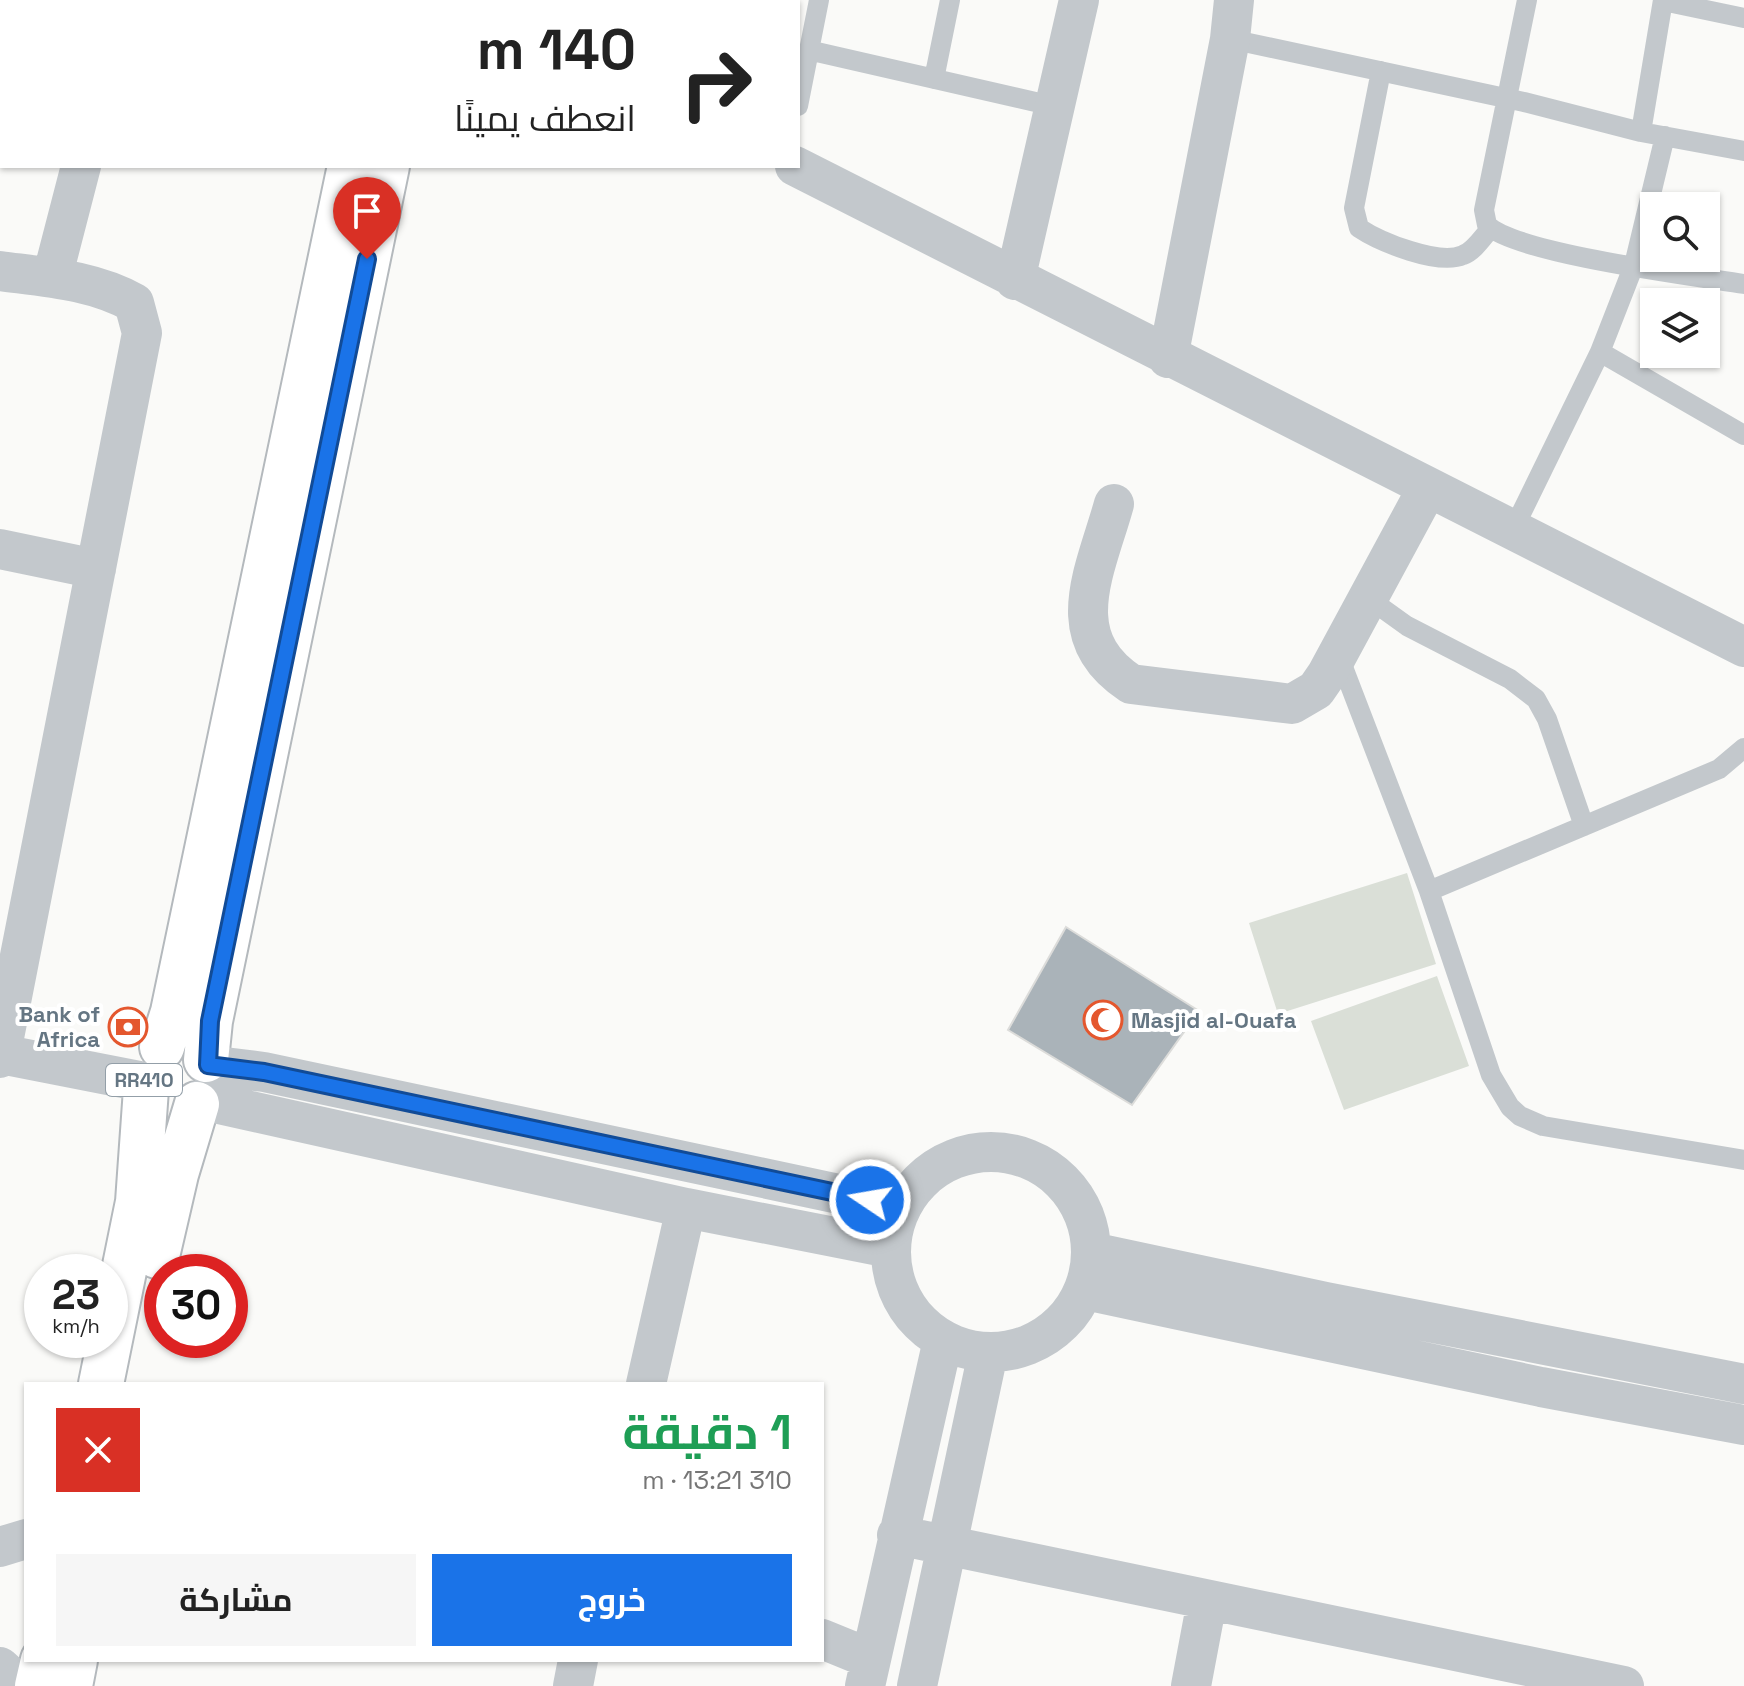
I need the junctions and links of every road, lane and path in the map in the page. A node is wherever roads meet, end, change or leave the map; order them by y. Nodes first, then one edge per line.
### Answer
1 (819, 0) edge
2 (950, 0) edge
3 (1079, 0) edge
4 (1527, 0) edge
5 (1663, 0) edge
6 (1744, 18) edge
7 (1232, 19) edge
8 (808, 50) junction
9 (1381, 71) junction
10 (934, 79) junction
11 (800, 95) edge
12 (1508, 98) junction
13 (1057, 107) junction
14 (1641, 132) junction
15 (1665, 136) junction
16 (1744, 151) edge
17 (80, 168) edge
18 (350, 168) edge
19 (387, 168) edge
20 (799, 168) edge
21 (1490, 229) junction
22 (1634, 265) junction
23 (0, 271) edge
24 (52, 278) junction
25 (1015, 280) junction
26 (1744, 284) edge
27 (1600, 352) junction
28 (1168, 358) junction
29 (1744, 435) edge
30 (1428, 487) junction
31 (1114, 504) dead end
32 (1513, 530) junction
33 (0, 549) edge
34 (96, 569) junction
35 (1368, 598) junction
36 (1743, 643) edge
37 (1337, 652) junction
38 (1744, 748) edge
39 (1584, 826) junction
40 (1429, 891) junction
41 (0, 1055) edge
42 (151, 1073) junction
43 (203, 1082) junction
44 (1744, 1160) edge
45 (900, 1207) junction
46 (686, 1208) junction
47 (890, 1248) junction
48 (1088, 1271) junction
49 (943, 1340) junction
50 (988, 1353) junction
51 (101, 1382) edge
52 (131, 1382) edge
53 (646, 1382) edge
54 (1744, 1384) edge
55 (1744, 1425) edge
56 (897, 1535) junction
57 (24, 1540) edge
58 (947, 1546) junction
59 (0, 1547) edge
60 (1207, 1601) junction
61 (824, 1640) edge
62 (43, 1662) edge
63 (75, 1662) edge
64 (0, 1667) edge
65 (868, 1672) edge
66 (21, 1686) edge
67 (37, 1686) edge
68 (70, 1686) edge
69 (917, 1686) edge
70 (1191, 1686) edge
71 (1624, 1686) edge

1 - 8 lane
2 - 10 lane
3 - 13 street
4 - 12 lane
5 - 6 lane
5 - 14 lane
7 - 9 lane
7 - 28 street
8 - 10 lane
8 - 11 lane
9 - 12 lane
9 - 21 lane
10 - 13 lane
12 - 14 lane
12 - 21 lane
13 - 25 street
14 - 15 lane
15 - 16 lane
15 - 22 lane
17 - 24 street
18 - 42 highway, RR410
19 - 43 highway, RR410
20 - 25 street
21 - 22 lane
22 - 26 lane
22 - 27 lane
23 - 24 street
24 - 34 street
25 - 28 street
27 - 29 lane
27 - 32 lane
28 - 30 street
30 - 32 street
30 - 35 street
31 - 37 street
32 - 36 street
33 - 34 street
34 - 41 street
35 - 37 street
35 - 39 lane
37 - 40 lane
38 - 39 lane
39 - 40 lane
40 - 44 lane
41 - 42 street
42 - 43 highway, RR410
42 - 43 highway, RR410
42 - 51 highway, RR410
43 - 45 street
43 - 46 street
43 - 52 highway, RR410
45 - 47 street
45 - 48 street
46 - 47 street
46 - 53 street
47 - 49 street
48 - 50 street
48 - 54 street
48 - 55 street
49 - 50 street
49 - 56 street
50 - 58 street
56 - 58 street
56 - 65 street
57 - 59 street
58 - 60 street
58 - 69 street
60 - 70 street
60 - 71 street
61 - 65 street
62 - 67 highway
63 - 68 highway
64 - 66 street

